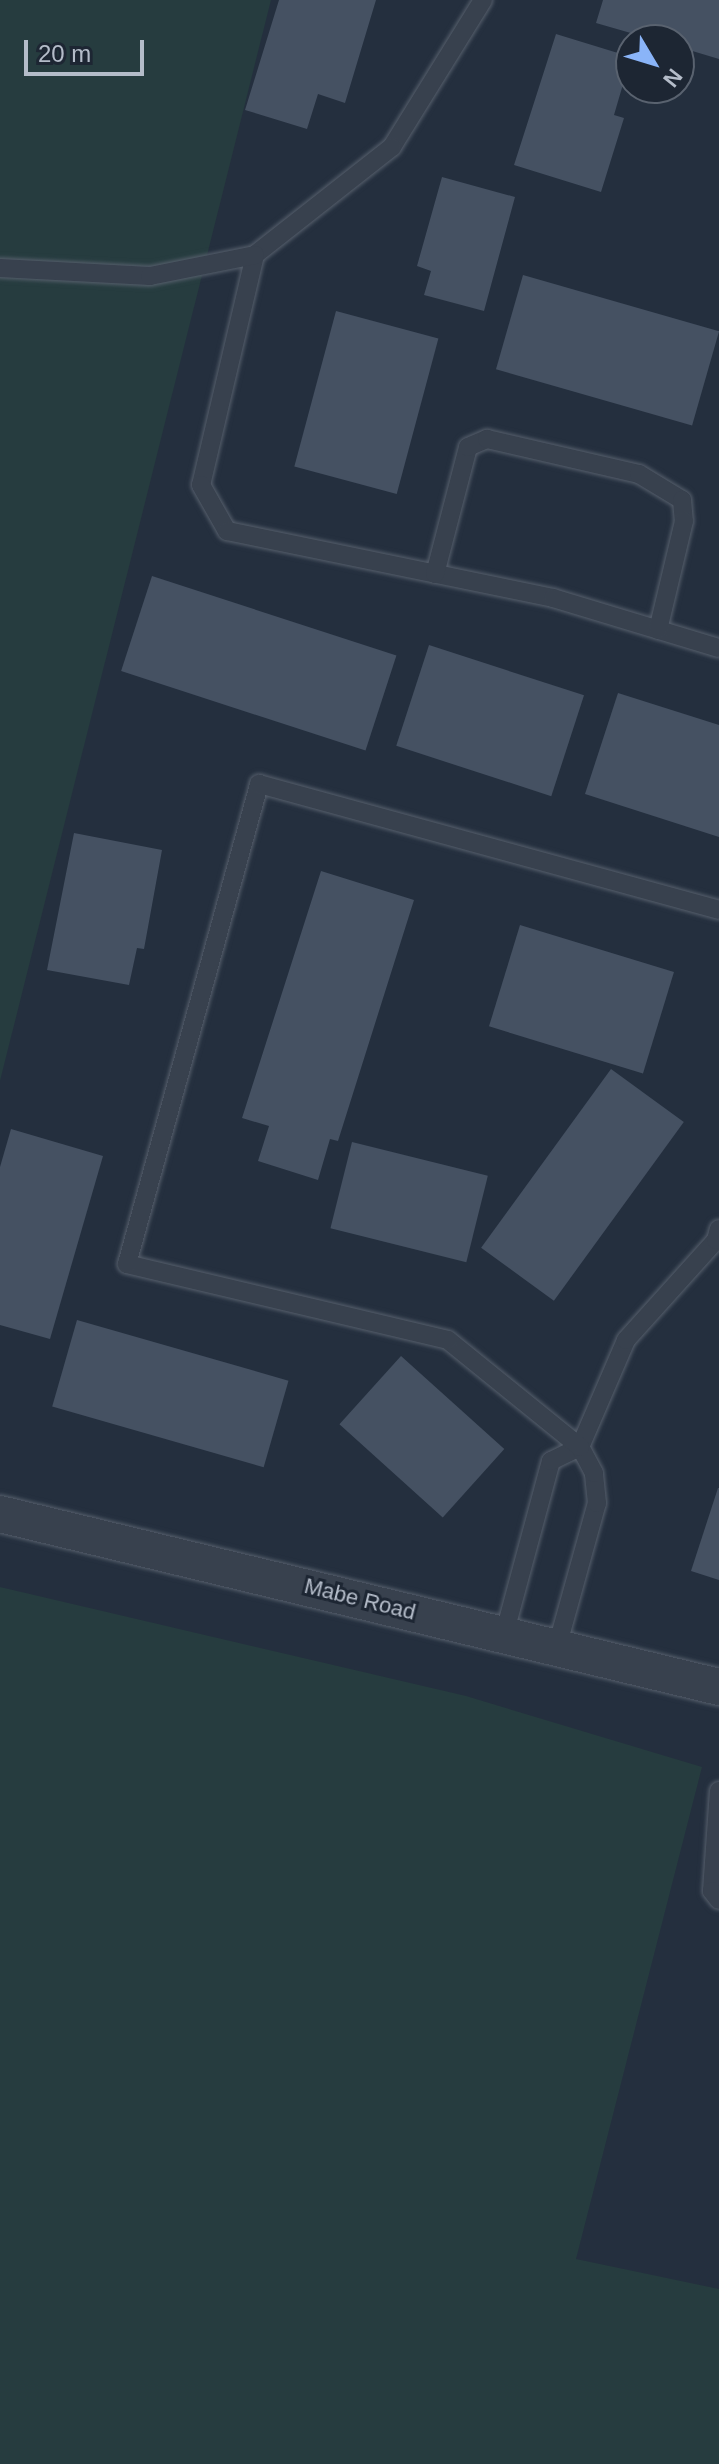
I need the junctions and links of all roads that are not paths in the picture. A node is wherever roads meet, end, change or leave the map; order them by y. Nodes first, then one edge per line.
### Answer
1 (483, 0) edge
2 (255, 255) junction
3 (0, 268) edge
4 (435, 574) junction
5 (658, 630) junction
6 (719, 648) edge
7 (719, 910) edge
8 (719, 1229) edge
9 (580, 1447) junction
10 (0, 1514) edge
11 (504, 1635) junction
12 (557, 1647) junction
13 (719, 1687) edge
14 (719, 1791) edge
15 (719, 1900) edge

1 - 2 lane
2 - 3 lane
2 - 4 lane
4 - 5 lane
4 - 5 lane
5 - 6 lane
7 - 9 lane
8 - 9 lane
9 - 11 lane
9 - 12 lane
10 - 11 street, Mabe Road
11 - 12 street, Mabe Road
12 - 13 street, Mabe Road
14 - 15 lane

